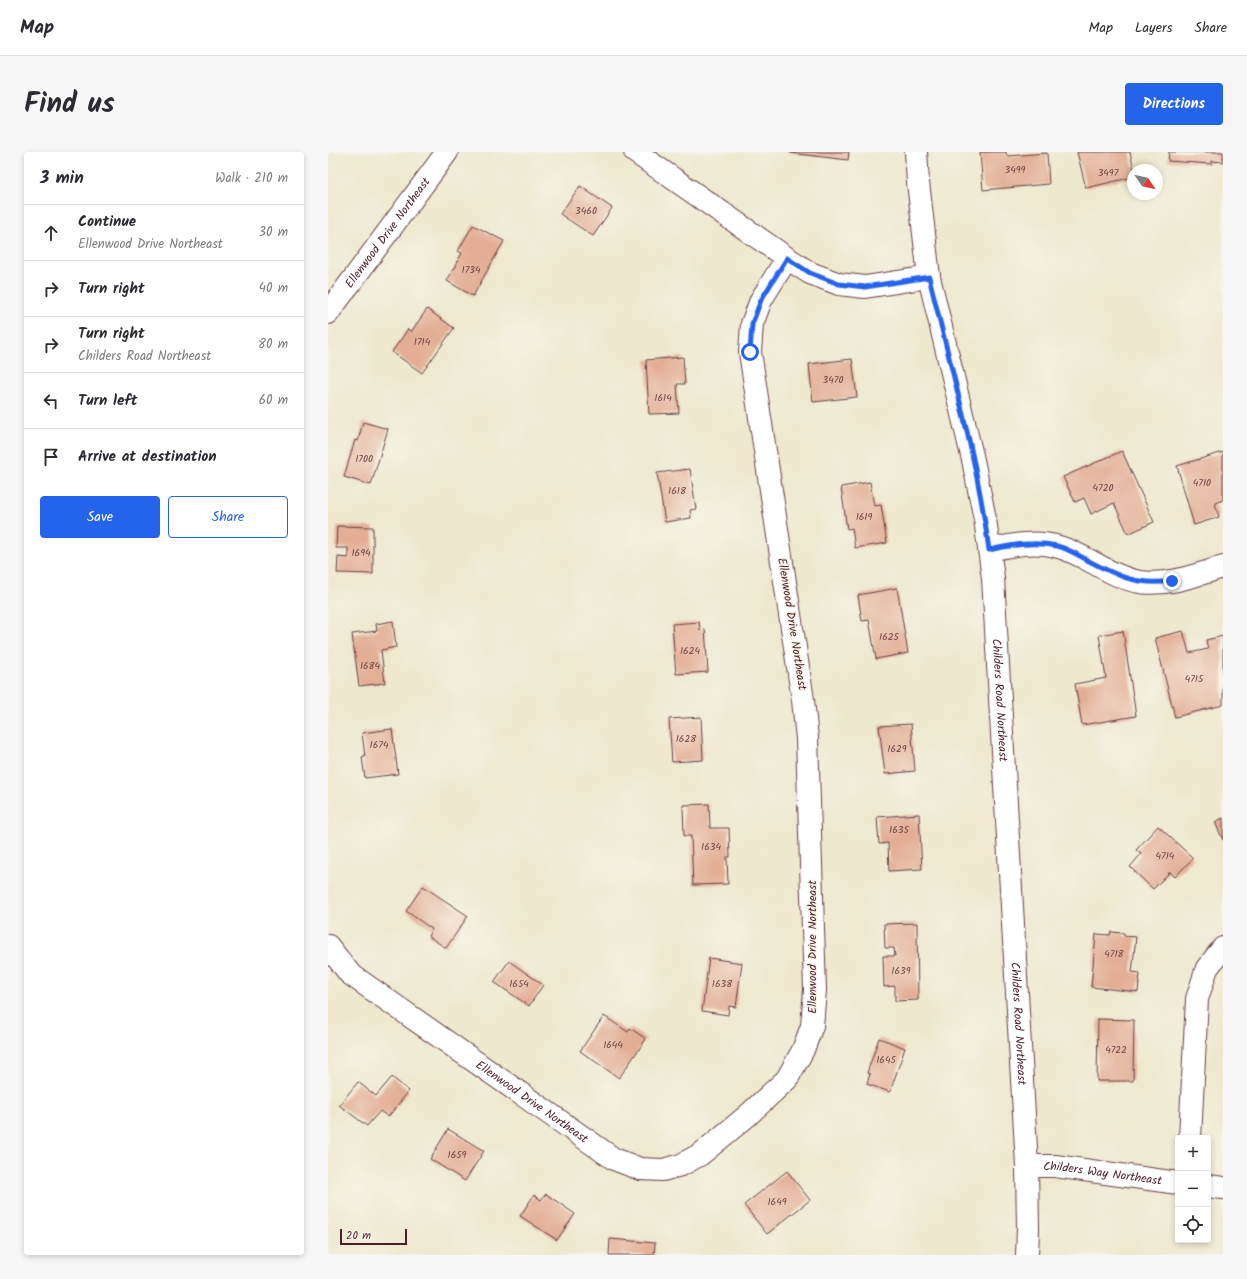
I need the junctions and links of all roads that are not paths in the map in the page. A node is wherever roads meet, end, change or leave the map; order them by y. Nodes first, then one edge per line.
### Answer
1 (447, 152) edge
2 (635, 152) edge
3 (916, 152) edge
4 (787, 258) junction
5 (929, 277) junction
6 (328, 313) edge
7 (989, 550) junction
8 (1223, 567) edge
9 (328, 946) edge
10 (1223, 948) edge
11 (1190, 1135) edge
12 (1027, 1166) junction
13 (1175, 1182) edge
14 (1211, 1186) edge
15 (1223, 1188) edge
16 (1027, 1255) edge

1 - 6 street, Ellenwood Drive Northeast
2 - 4 street
3 - 5 street, Childers Road Northeast
4 - 5 street
4 - 9 street, Ellenwood Drive Northeast
5 - 7 street, Childers Road Northeast
7 - 8 street
7 - 12 street, Childers Road Northeast
10 - 11 street
12 - 13 street, Childers Way Northeast
12 - 16 street, Childers Road Northeast
14 - 15 street

